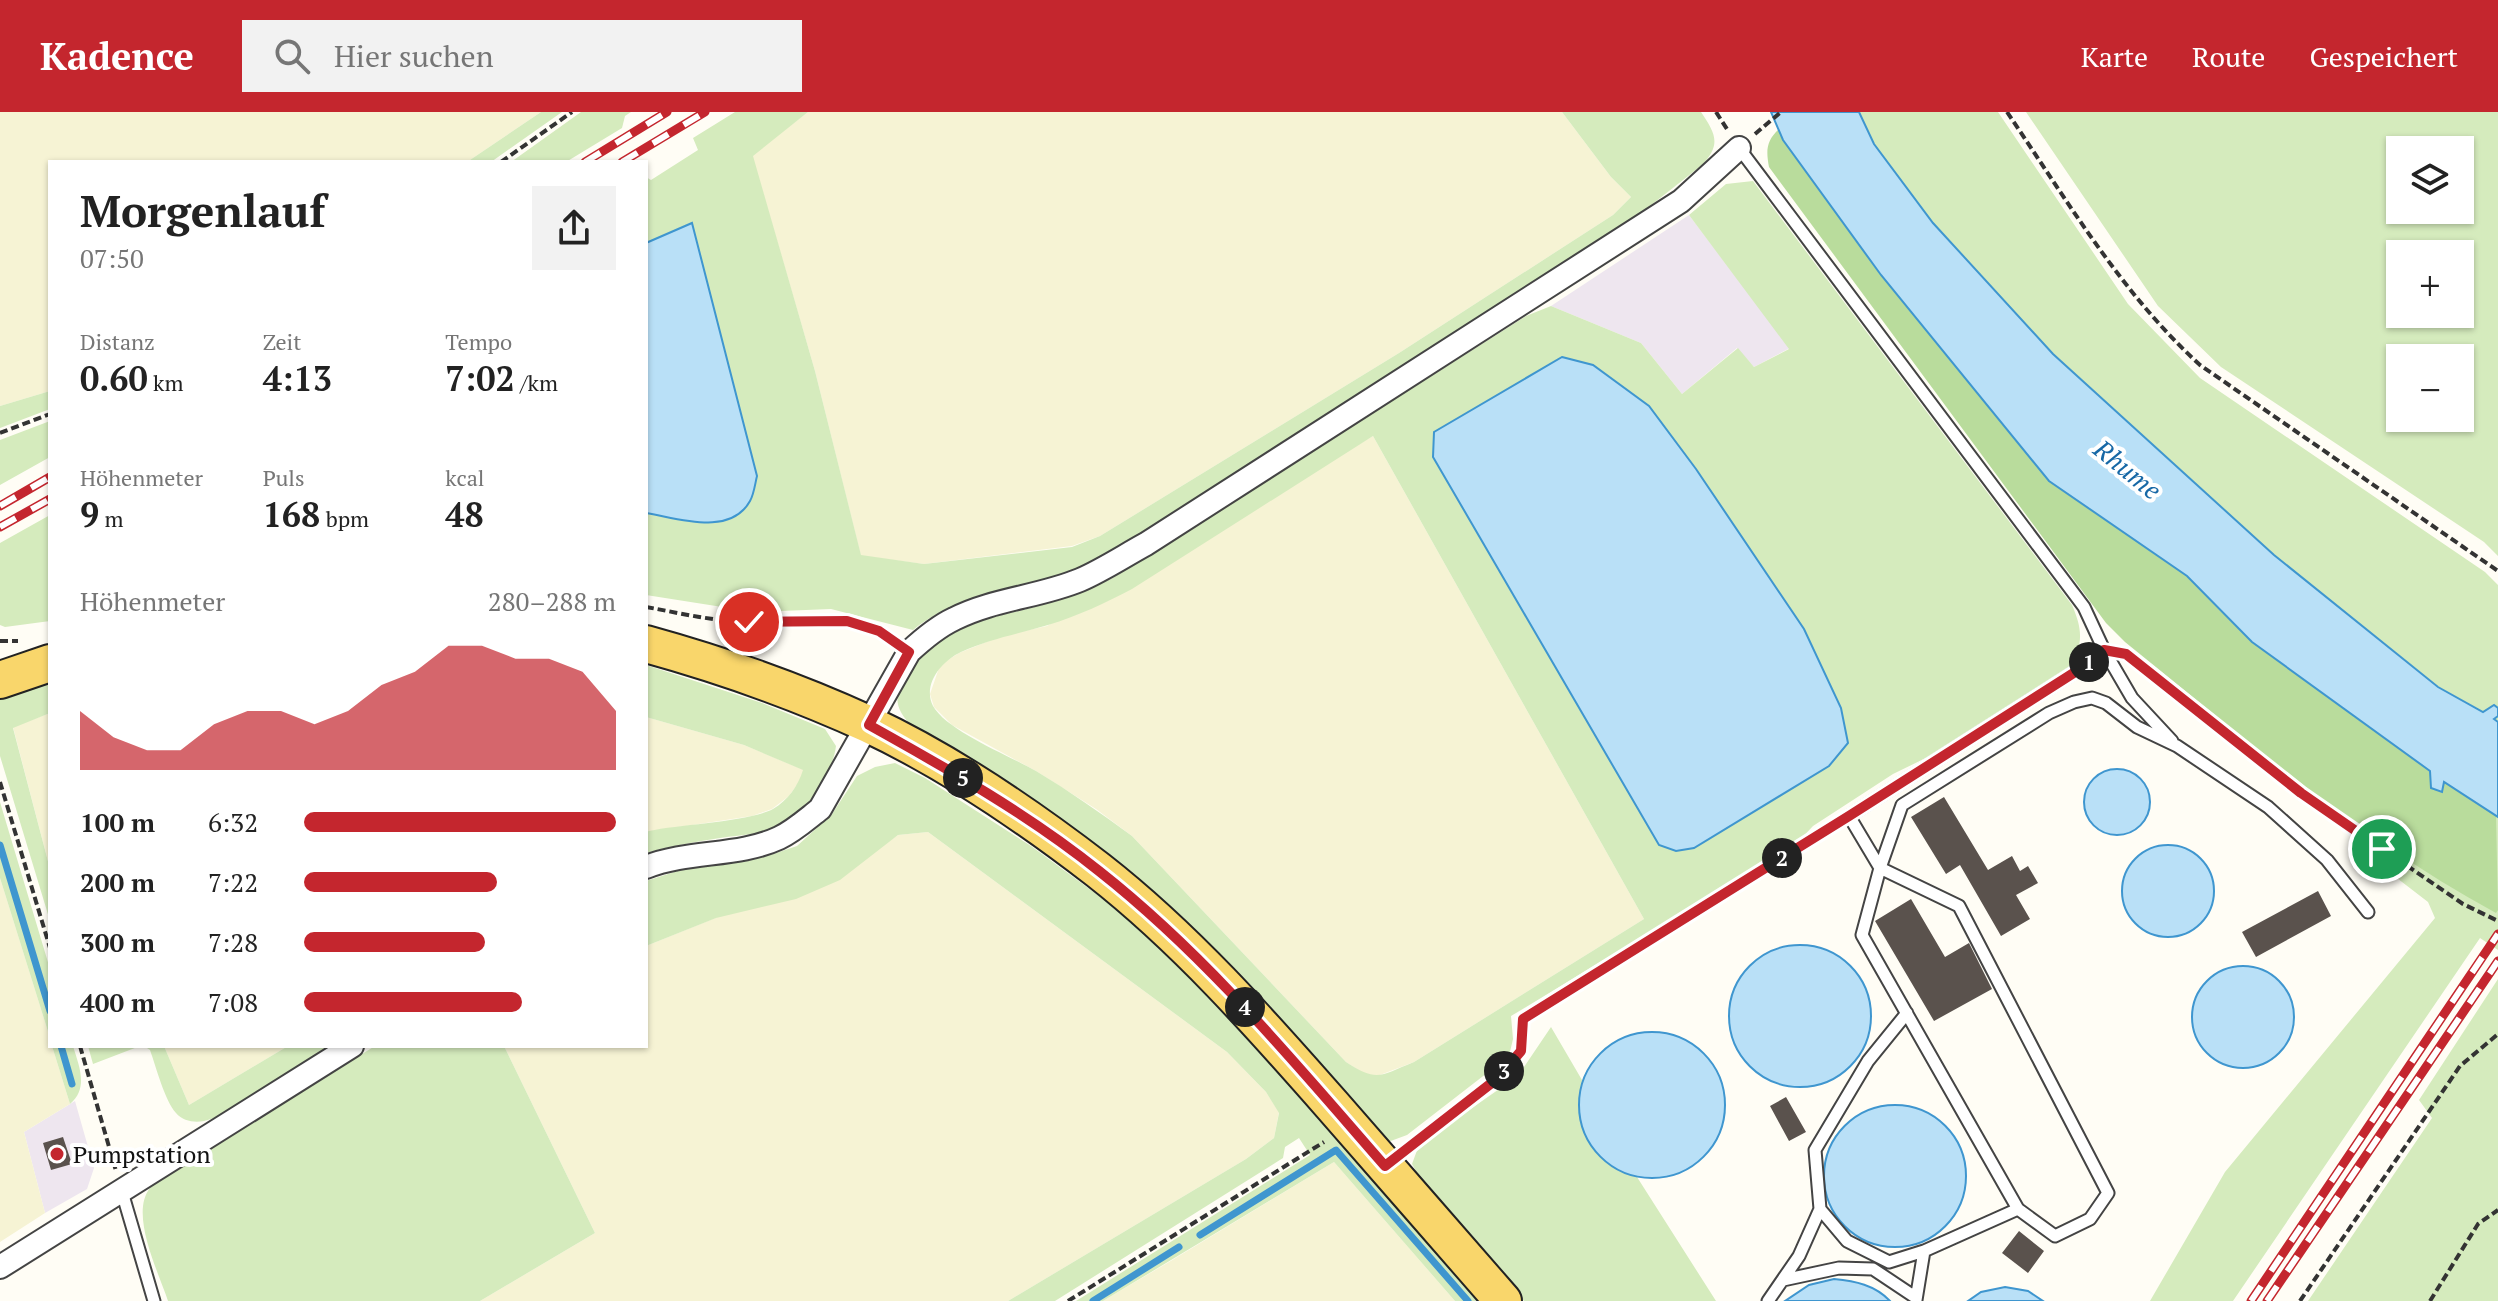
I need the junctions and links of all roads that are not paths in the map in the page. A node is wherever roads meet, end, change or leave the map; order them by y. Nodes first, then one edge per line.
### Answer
1 (1739, 148) joint
2 (648, 645) edge
3 (2104, 650) junction
4 (48, 664) edge
5 (0, 680) edge
6 (869, 725) junction
7 (2177, 746) junction
8 (648, 866) edge
9 (1880, 868) junction
10 (2368, 912) dead end
11 (1907, 1013) junction
12 (349, 1048) edge
13 (122, 1192) junction
14 (1820, 1209) junction
15 (2018, 1209) junction
16 (1924, 1251) junction
17 (0, 1267) edge
18 (1783, 1280) junction
19 (1915, 1299) edge
20 (154, 1301) edge
21 (1503, 1301) edge
22 (1768, 1301) edge

1 - 3 lane
1 - 6 street
2 - 6 main road
3 - 7 lane
3 - 9 lane
4 - 5 main road
6 - 8 street
6 - 21 main road
7 - 9 lane
7 - 10 lane
9 - 11 lane
9 - 15 lane
11 - 14 lane
11 - 15 lane
12 - 13 street
13 - 17 street
13 - 20 lane
14 - 16 lane
14 - 18 lane
15 - 16 lane
16 - 19 lane
18 - 19 lane
18 - 22 lane

